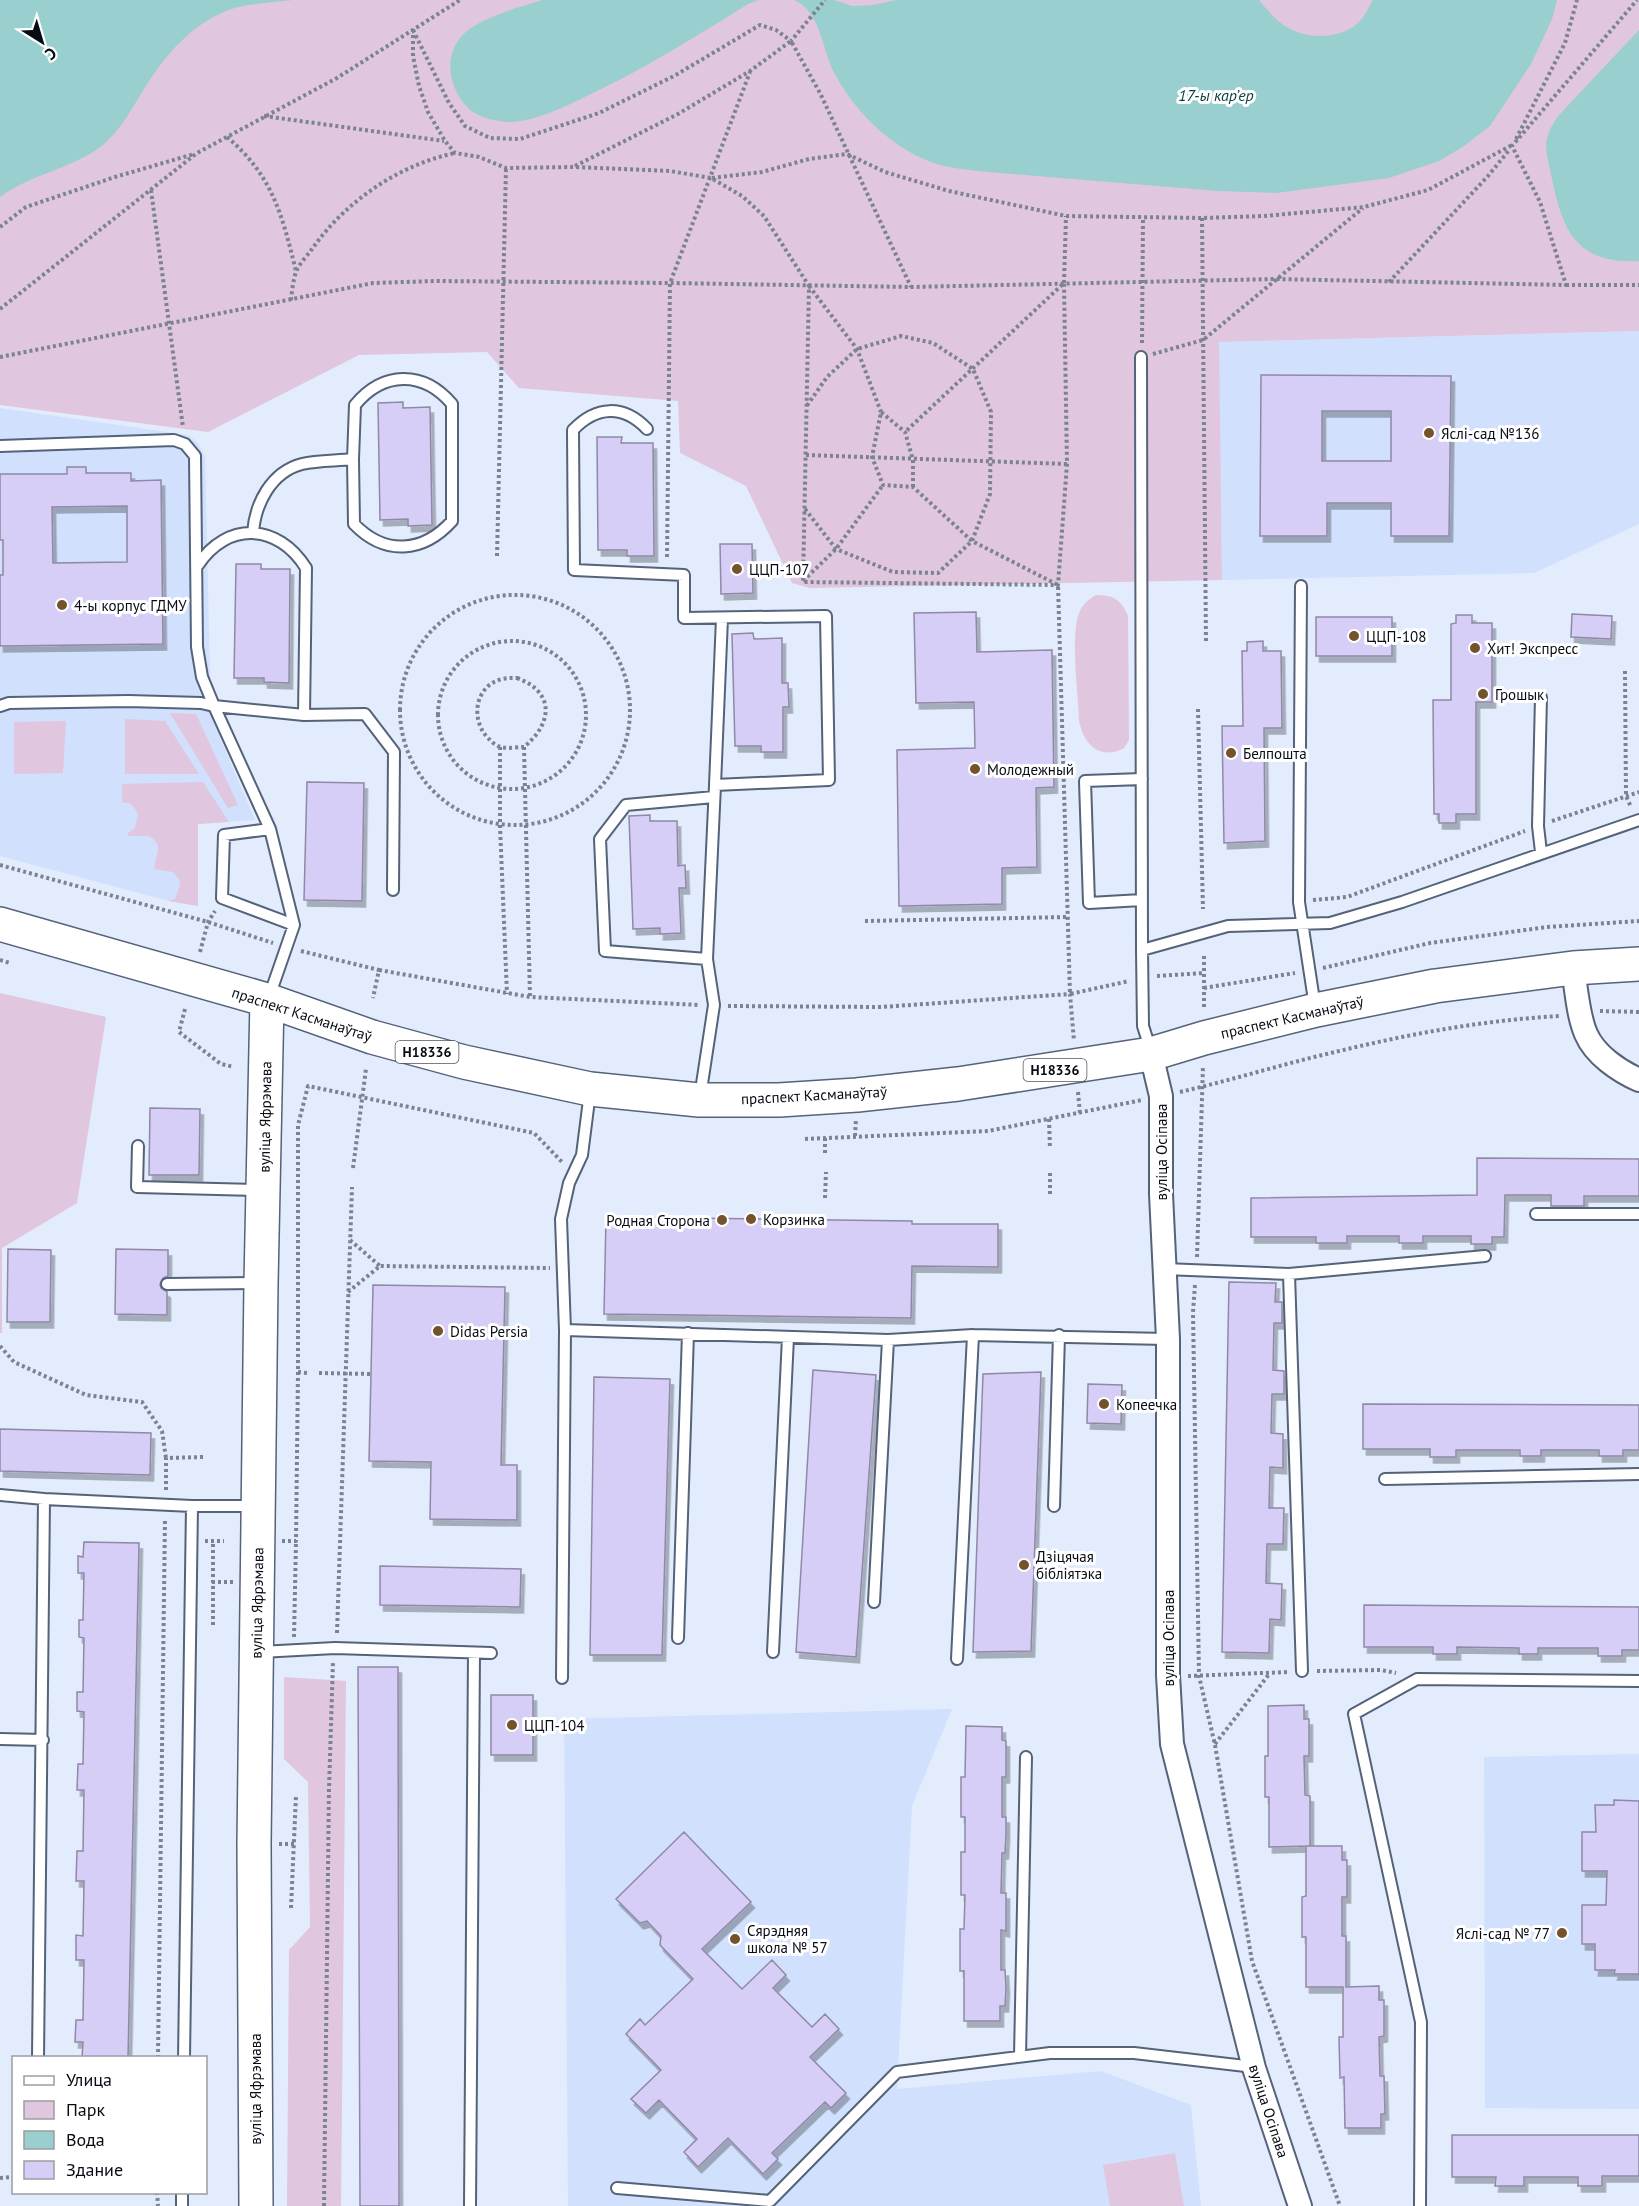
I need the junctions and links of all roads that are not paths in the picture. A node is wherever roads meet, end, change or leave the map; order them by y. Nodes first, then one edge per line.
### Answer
1 (1142, 357) road end
2 (647, 429) dead end
3 (0, 446) edge
4 (353, 459) junction
5 (253, 533) junction
6 (198, 566) junction
7 (1301, 586) dead end
8 (722, 618) junction
9 (1541, 697) dead end
10 (0, 706) edge
11 (214, 706) junction
12 (304, 715) junction
13 (1142, 778) junction
14 (715, 785) junction
15 (714, 797) junction
16 (1638, 821) edge
17 (270, 830) junction
18 (1541, 852) junction
19 (393, 890) dead end
20 (1142, 900) junction
21 (1304, 923) junction
22 (0, 924) edge
23 (294, 925) junction
24 (1142, 950) junction
25 (707, 959) junction
26 (1639, 964) edge
27 (1573, 968) junction
28 (267, 1000) junction
29 (1316, 1010) junction
30 (1151, 1054) junction
31 (1639, 1080) edge
32 (590, 1089) junction
33 (699, 1100) junction
34 (138, 1146) dead end
35 (263, 1191) junction
36 (1536, 1214) dead end
37 (1639, 1214) edge
38 (1485, 1256) dead end
39 (1164, 1269) junction
40 (1289, 1274) junction
41 (261, 1283) junction
42 (168, 1284) dead end
43 (565, 1330) junction
44 (688, 1333) junction
45 (973, 1335) junction
46 (1059, 1335) junction
47 (788, 1337) junction
48 (1168, 1339) junction
49 (888, 1340) junction
50 (1639, 1474) edge
51 (1385, 1479) dead end
52 (0, 1495) edge
53 (44, 1499) junction
54 (192, 1506) junction
55 (258, 1506) junction
56 (1054, 1506) dead end
57 (874, 1602) dead end
58 (678, 1638) dead end
59 (256, 1652) junction
60 (474, 1653) junction
61 (491, 1653) dead end
62 (772, 1653) dead end
63 (957, 1659) dead end
64 (1302, 1671) dead end
65 (562, 1678) dead end
66 (1639, 1681) edge
67 (0, 1739) edge
68 (43, 1740) junction
69 (1026, 1757) dead end
70 (38, 2056) edge
71 (184, 2056) edge
72 (1020, 2056) junction
73 (1254, 2067) junction
74 (617, 2188) dead end
75 (256, 2206) edge
76 (470, 2206) edge
77 (1300, 2206) edge
78 (1419, 2206) edge

1 - 13 lane
2 - 8 lane
3 - 6 lane
4 - 4 lane
4 - 5 lane
5 - 6 lane
5 - 12 lane
6 - 11 lane
7 - 21 lane
8 - 14 lane
8 - 14 lane
9 - 18 lane
10 - 11 lane
11 - 12 lane
11 - 17 lane
12 - 19 lane
13 - 20 lane
13 - 20 lane
14 - 15 lane
15 - 25 lane
15 - 25 lane
16 - 18 lane
17 - 23 lane
17 - 23 lane
18 - 21 lane
20 - 24 lane
21 - 24 lane
21 - 29 lane
22 - 28 main road, праспект Касманаўтаў / Н18336
23 - 28 lane
24 - 30 lane
25 - 33 lane
26 - 27 main road, праспект Касманаўтаў / Н18336
27 - 29 main road, праспект Касманаўтаў / Н18336
27 - 31 street
28 - 32 main road, праспект Касманаўтаў / Н18336
28 - 35 main road, вуліца Яфрэмава
29 - 30 main road, праспект Касманаўтаў / Н18336
30 - 33 main road, праспект Касманаўтаў / Н18336
30 - 39 street, вуліца Осіпава
32 - 33 main road, праспект Касманаўтаў / Н18336
32 - 43 lane
34 - 35 lane
35 - 41 main road, вуліца Яфрэмава
36 - 37 lane
38 - 40 lane
39 - 40 lane
39 - 48 street, вуліца Осіпава
40 - 64 lane
41 - 42 lane
41 - 55 main road, вуліца Яфрэмава
43 - 44 lane
43 - 65 lane
44 - 47 lane
44 - 58 lane
45 - 46 lane
45 - 49 lane
45 - 63 lane
46 - 48 lane
46 - 56 lane
47 - 49 lane
47 - 62 lane
48 - 73 street, вуліца Осіпава
49 - 57 lane
50 - 51 lane
52 - 53 lane
53 - 54 lane
53 - 68 lane
54 - 55 lane
54 - 71 lane
55 - 59 main road, вуліца Яфрэмава
59 - 60 lane
59 - 75 main road, вуліца Яфрэмава
60 - 61 lane
60 - 76 lane
66 - 78 lane
67 - 68 lane
68 - 70 lane
69 - 72 lane
72 - 73 lane
72 - 74 lane
73 - 77 street, вуліца Осіпава

